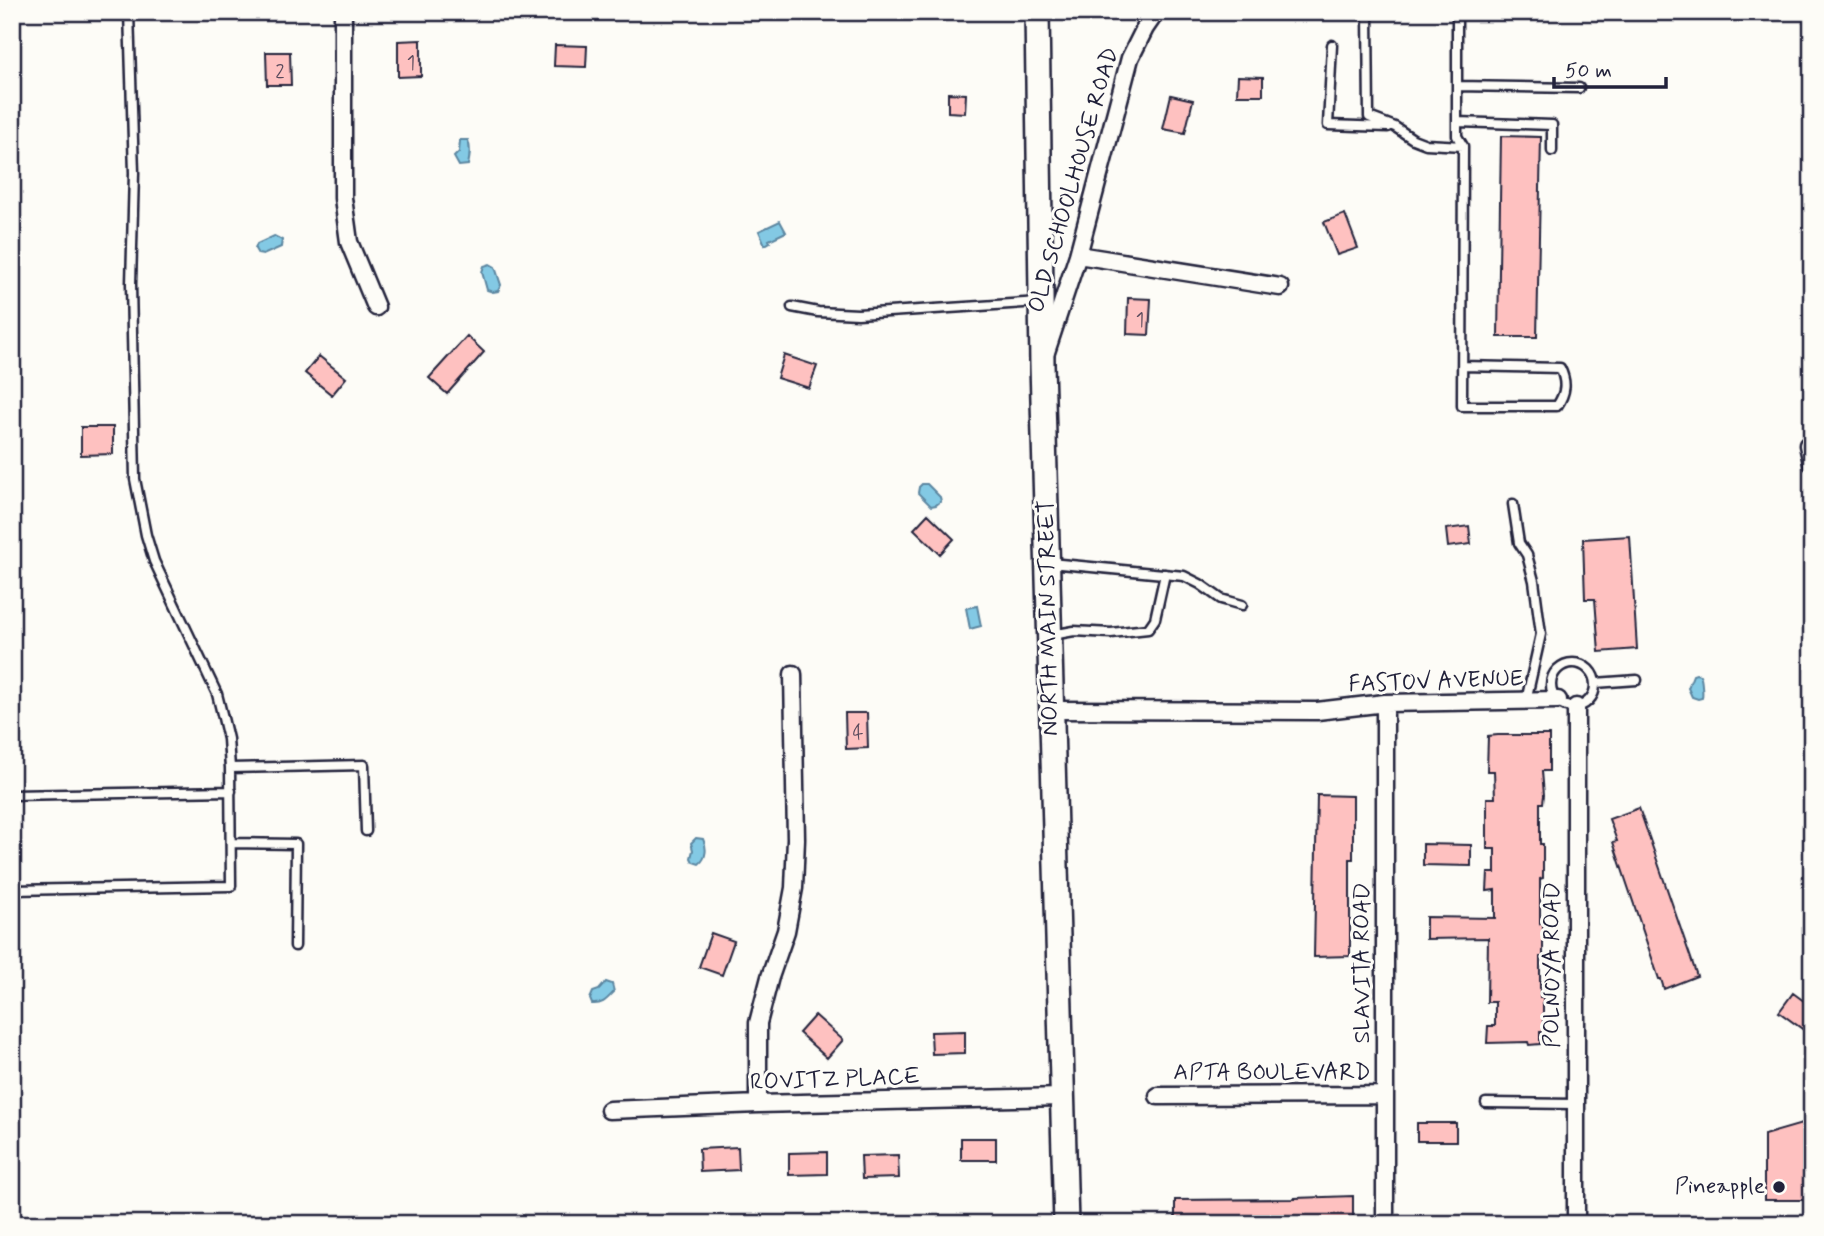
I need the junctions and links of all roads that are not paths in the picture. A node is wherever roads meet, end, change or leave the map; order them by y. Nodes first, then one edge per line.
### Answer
1 (129, 12) edge
2 (342, 12) edge
3 (1037, 12) edge
4 (1156, 12) edge
5 (1368, 12) edge
6 (1457, 12) edge
7 (1332, 45) dead end
8 (1457, 86) junction
9 (1579, 88) dead end
10 (1457, 122) junction
11 (1395, 127) junction
12 (1463, 146) junction
13 (1552, 151) dead end
14 (1078, 255) junction
15 (1280, 287) dead end
16 (1041, 302) junction
17 (376, 307) dead end
18 (792, 307) dead end
19 (1042, 364) junction
20 (1462, 366) junction
21 (1808, 445) dead end
22 (1812, 463) edge
23 (1513, 504) dead end
24 (1047, 563) junction
25 (1165, 575) junction
26 (1242, 605) dead end
27 (1049, 635) junction
28 (793, 674) dead end
29 (1637, 680) dead end
30 (1595, 683) junction
31 (1558, 700) junction
32 (1526, 701) junction
33 (1385, 703) junction
34 (1576, 706) junction
35 (1051, 710) junction
36 (230, 768) junction
37 (231, 791) junction
38 (12, 796) edge
39 (366, 831) dead end
40 (231, 843) junction
41 (12, 890) edge
42 (295, 946) dead end
43 (1385, 1095) junction
44 (1158, 1096) dead end
45 (1062, 1097) junction
46 (1486, 1103) dead end
47 (758, 1104) junction
48 (1575, 1104) junction
49 (609, 1110) dead end
50 (1066, 1224) edge
51 (1385, 1224) edge
52 (1576, 1224) edge

1 - 36 lane
2 - 17 street
3 - 16 main road, NORTH MAIN STREET
4 - 14 street, OLD SCHOOLHOUSE ROAD
5 - 11 lane
6 - 8 lane
7 - 11 lane
8 - 9 lane
8 - 10 lane
10 - 12 lane
10 - 13 lane
11 - 12 lane
12 - 20 lane
14 - 15 street
14 - 19 street, OLD SCHOOLHOUSE ROAD
16 - 18 lane
16 - 19 main road, NORTH MAIN STREET
19 - 24 main road, NORTH MAIN STREET
20 - 20 lane
21 - 22 street
23 - 32 lane
24 - 25 lane
24 - 27 main road, NORTH MAIN STREET
25 - 26 lane
25 - 27 lane
27 - 35 main road, NORTH MAIN STREET
28 - 47 street
29 - 30 lane
30 - 31 lane
30 - 34 lane
31 - 32 street, FASTOV AVENUE
31 - 34 lane
32 - 33 street, FASTOV AVENUE
33 - 35 street, FASTOV AVENUE
33 - 43 street, SLAVITA ROAD
34 - 48 street, POLNOYA ROAD
35 - 45 main road, NORTH MAIN STREET
36 - 37 lane
36 - 39 lane
37 - 38 lane
37 - 40 lane
40 - 41 lane
40 - 42 lane
43 - 44 street, APTA BOULEVARD
43 - 51 street, SLAVITA ROAD
45 - 47 street, ROVITZ PLACE
45 - 50 main road, NORTH MAIN STREET
46 - 48 lane
47 - 49 street, ROVITZ PLACE
48 - 52 street, POLNOYA ROAD

